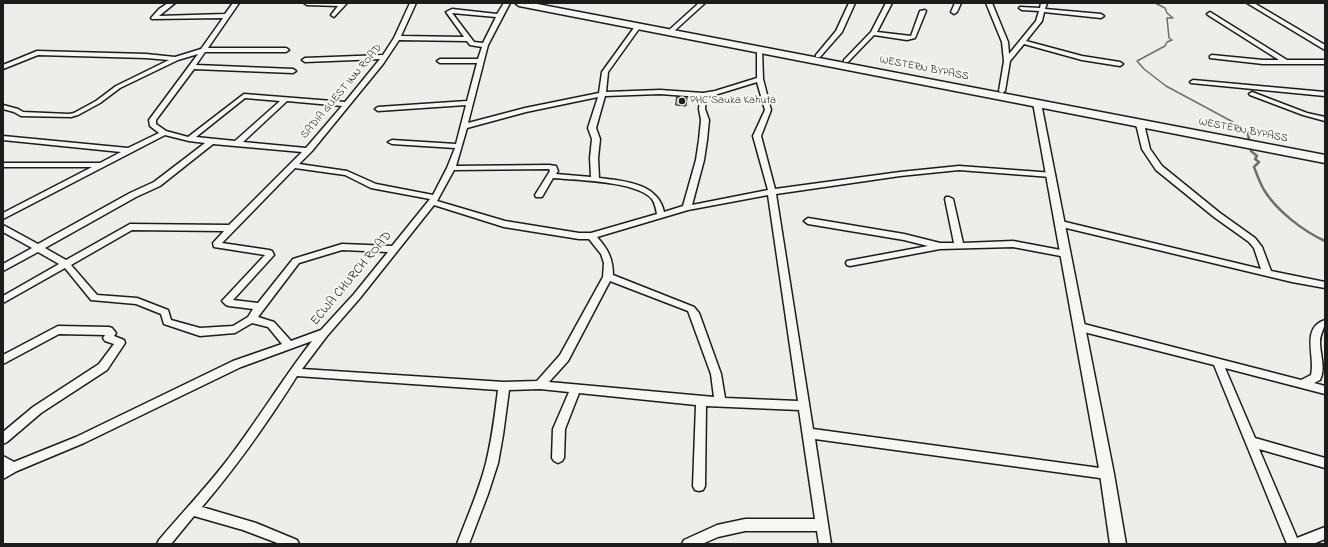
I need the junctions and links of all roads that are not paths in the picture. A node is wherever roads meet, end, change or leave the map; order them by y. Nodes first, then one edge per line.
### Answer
1 (172, 3) edge
2 (236, 3) edge
3 (307, 3) edge
4 (413, 3) edge
5 (507, 3) edge
6 (520, 3) edge
7 (541, 3) edge
8 (702, 3) edge
9 (852, 3) edge
10 (889, 3) edge
11 (958, 3) edge
12 (989, 3) edge
13 (1044, 3) edge
14 (1250, 3) edge
15 (343, 4) edge
16 (1022, 8) dead end
17 (1042, 10) junction
18 (923, 12) dead end
19 (954, 12) dead end
20 (1210, 14) dead end
21 (334, 15) dead end
22 (228, 16) junction
23 (499, 16) junction
24 (1101, 16) dead end
25 (638, 26) junction
26 (672, 30) junction
27 (873, 33) junction
28 (397, 38) junction
29 (469, 39) junction
30 (1023, 42) junction
31 (485, 45) junction
32 (1325, 48) edge
33 (204, 50) junction
34 (286, 50) dead end
35 (760, 50) junction
36 (818, 56) junction
37 (385, 57) junction
38 (1212, 57) dead end
39 (176, 59) junction
40 (305, 60) dead end
41 (440, 61) dead end
42 (481, 61) junction
43 (846, 61) junction
44 (1007, 61) junction
45 (1325, 62) edge
46 (1287, 63) junction
47 (1120, 64) dead end
48 (192, 67) junction
49 (3, 68) edge
50 (293, 71) dead end
51 (760, 79) junction
52 (1193, 82) dead end
53 (1002, 91) junction
54 (602, 94) junction
55 (1252, 94) dead end
56 (1325, 94) edge
57 (703, 95) junction
58 (286, 99) junction
59 (470, 103) junction
60 (1037, 103) junction
61 (346, 104) junction
62 (3, 107) edge
63 (378, 109) dead end
64 (1325, 119) edge
65 (1140, 124) junction
66 (465, 126) junction
67 (164, 133) junction
68 (3, 138) edge
69 (189, 139) junction
70 (210, 142) junction
71 (392, 142) dead end
72 (236, 144) junction
73 (459, 146) junction
74 (306, 150) junction
75 (131, 151) junction
76 (1325, 152) edge
77 (1325, 159) edge
78 (3, 165) edge
79 (104, 165) junction
80 (292, 165) junction
81 (451, 168) junction
82 (1051, 175) junction
83 (551, 176) junction
84 (595, 180) junction
85 (772, 192) junction
86 (539, 195) dead end
87 (949, 199) dead end
88 (433, 200) junction
89 (687, 208) junction
90 (17, 209) junction
91 (3, 211) edge
92 (3, 216) edge
93 (661, 216) junction
94 (808, 221) dead end
95 (1060, 224) junction
96 (3, 228) edge
97 (230, 228) junction
98 (591, 236) junction
99 (959, 245) junction
100 (940, 246) junction
101 (39, 248) junction
102 (394, 249) junction
103 (1066, 254) junction
104 (850, 263) dead end
105 (66, 264) junction
106 (3, 268) edge
107 (1267, 272) junction
108 (608, 277) junction
109 (1325, 285) edge
110 (3, 300) edge
111 (260, 307) junction
112 (251, 319) junction
113 (1325, 324) edge
114 (1080, 327) junction
115 (324, 333) junction
116 (289, 345) junction
117 (3, 360) edge
118 (1218, 362) junction
119 (294, 372) junction
120 (1302, 384) junction
121 (540, 385) junction
122 (504, 386) junction
123 (575, 388) junction
124 (1325, 390) edge
125 (700, 402) junction
126 (720, 402) junction
127 (804, 406) junction
128 (808, 433) junction
129 (3, 439) edge
130 (1252, 442) junction
131 (558, 458) dead end
132 (3, 461) edge
133 (1325, 463) edge
134 (13, 467) junction
135 (3, 474) edge
136 (1107, 474) junction
137 (699, 486) dead end
138 (192, 510) junction
139 (822, 525) junction
140 (1325, 533) edge
141 (164, 544) edge
142 (293, 544) edge
143 (463, 544) edge
144 (688, 544) edge
145 (825, 544) edge
146 (1118, 544) edge
147 (1293, 544) edge
148 (1298, 544) edge

1 - 22 street
2 - 22 street
3 - 15 street
4 - 28 street, SADIA GUEST INN ROAD
5 - 23 street, ECWA CHURCH ROAD
6 - 25 main road, WESTERN BYPASS
7 - 26 main road, WESTERN BYPASS
8 - 26 street
9 - 36 street
10 - 27 street
11 - 19 street
12 - 44 street
13 - 17 street
14 - 32 street
15 - 21 street
16 - 17 street
17 - 24 street
17 - 30 street
18 - 27 street
20 - 46 street
22 - 33 street
23 - 29 street
23 - 31 street, ECWA CHURCH ROAD
25 - 26 main road, WESTERN BYPASS
25 - 54 street
26 - 35 main road, WESTERN BYPASS
26 - 36 main road, WESTERN BYPASS
27 - 43 street
28 - 29 street
28 - 37 street, SADIA GUEST INN ROAD
29 - 31 street
30 - 44 street
30 - 47 street
31 - 42 street, ECWA CHURCH ROAD
33 - 34 street
33 - 39 street
33 - 48 street
35 - 51 street
35 - 60 main road, WESTERN BYPASS
36 - 43 main road, WESTERN BYPASS
37 - 40 street
37 - 61 street, SADIA GUEST INN ROAD
38 - 46 street
39 - 49 street
39 - 62 street
41 - 42 street
42 - 59 street, ECWA CHURCH ROAD
43 - 53 main road, WESTERN BYPASS
44 - 53 street
45 - 46 street
48 - 50 street
48 - 67 street
51 - 57 street
51 - 85 street
52 - 56 street
53 - 76 main road, WESTERN BYPASS
54 - 57 street
54 - 66 street
54 - 84 street
55 - 64 street
57 - 89 street
58 - 61 street
58 - 69 street
58 - 72 street
59 - 63 street
59 - 66 street, ECWA CHURCH ROAD
60 - 65 main road, WESTERN BYPASS
60 - 82 street
61 - 74 street, SADIA GUEST INN ROAD
65 - 77 main road, WESTERN BYPASS
65 - 107 street
66 - 73 street, ECWA CHURCH ROAD
67 - 69 street
67 - 75 street
68 - 75 street
69 - 70 street
70 - 72 street
70 - 101 street
71 - 73 street
72 - 74 street
73 - 81 street, ECWA CHURCH ROAD
74 - 80 street, SADIA GUEST INN ROAD
75 - 79 street
78 - 79 street
79 - 90 street
80 - 88 street
80 - 97 street, SADIA GUEST INN ROAD
81 - 83 street
81 - 88 street, ECWA CHURCH ROAD
82 - 85 street
82 - 95 street
83 - 84 street
83 - 86 street
84 - 93 street
85 - 89 street
85 - 127 street
87 - 99 street
88 - 98 street
88 - 102 street, ECWA CHURCH ROAD
89 - 93 street
90 - 91 street
90 - 92 street
93 - 98 street
94 - 100 street
95 - 103 street
95 - 107 street
96 - 101 street
97 - 105 street
97 - 111 street, SADIA GUEST INN ROAD
98 - 108 street
99 - 100 street
99 - 103 street
100 - 104 street
101 - 105 street
101 - 106 street
102 - 111 street
102 - 115 street, ECWA CHURCH ROAD
103 - 114 street
105 - 110 street
105 - 112 street
107 - 109 street
108 - 121 street
108 - 126 street
111 - 112 street
112 - 116 street
113 - 120 street
114 - 118 street
114 - 136 street
115 - 116 street
115 - 119 street, ECWA CHURCH ROAD
116 - 134 street
117 - 129 street
118 - 120 street
118 - 130 street
119 - 122 street
119 - 138 street, ECWA CHURCH ROAD
120 - 124 street
121 - 122 street
121 - 123 street
122 - 143 street
123 - 125 street
123 - 131 street
125 - 126 street
125 - 137 street
126 - 127 street
127 - 128 street
128 - 136 street
128 - 139 street
130 - 133 street
130 - 147 street
132 - 134 street
134 - 135 street
136 - 146 street
138 - 141 street, ECWA CHURCH ROAD
138 - 142 street
139 - 144 street
139 - 145 street
140 - 148 street

